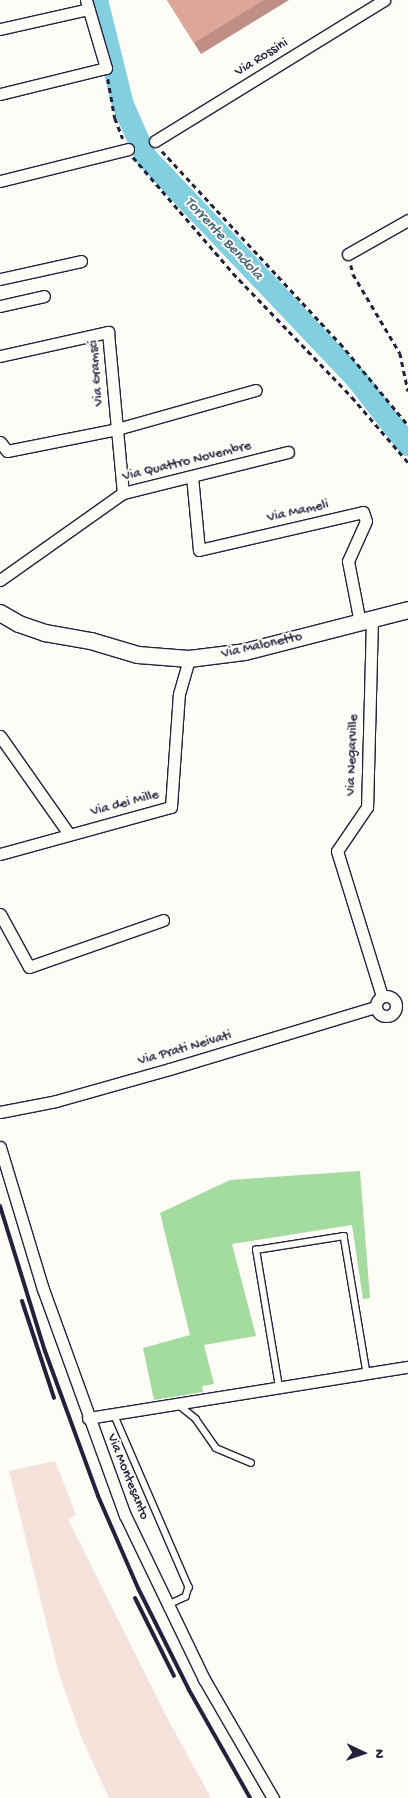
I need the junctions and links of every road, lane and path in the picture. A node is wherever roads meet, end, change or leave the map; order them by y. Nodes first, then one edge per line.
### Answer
1 (384, 0) edge
2 (87, 5) edge
3 (0, 28) edge
4 (106, 68) junction
5 (0, 94) edge
6 (155, 141) joint
7 (128, 149) junction
8 (0, 181) edge
9 (408, 220) edge
10 (348, 254) joint
11 (81, 261) dead end
12 (0, 280) edge
13 (44, 296) dead end
14 (0, 306) edge
15 (0, 356) edge
16 (256, 390) dead end
17 (408, 391) edge
18 (408, 425) edge
19 (117, 429) junction
20 (0, 442) edge
21 (288, 452) dead end
22 (408, 462) edge
23 (192, 476) junction
24 (123, 492) junction
25 (0, 580) edge
26 (408, 610) edge
27 (0, 613) edge
28 (366, 621) junction
29 (189, 659) junction
30 (0, 736) edge
31 (69, 834) junction
32 (0, 854) edge
33 (0, 914) edge
34 (163, 920) dead end
35 (382, 996) junction
36 (408, 1000) edge
37 (396, 1004) junction
38 (376, 1008) junction
39 (0, 1112) edge
40 (0, 1147) edge
41 (408, 1367) edge
42 (367, 1374) junction
43 (279, 1387) junction
44 (177, 1403) junction
45 (114, 1414) junction
46 (88, 1418) junction
47 (250, 1463) dead end
48 (167, 1606) junction
49 (273, 1798) edge

1 - 6 street, Via Rossini
2 - 3 street
2 - 4 street
4 - 5 street
4 - 7 path
6 - 18 path
7 - 8 street
7 - 22 path
9 - 10 street
10 - 17 path
11 - 12 street
13 - 14 street
15 - 19 street, Via Gramsci
16 - 19 street
19 - 20 street
19 - 24 street, Via Gramsci
21 - 23 street, Via Quattro Novembre
23 - 24 street, Via Quattro Novembre
23 - 28 street, Via Mameli
24 - 25 street, Via Quattro Novembre
26 - 28 street, Via Malonetto
27 - 29 street, Via Malonetto
28 - 29 street, Via Malonetto
28 - 35 street, Via Negarville
29 - 31 street, Via dei Mille
30 - 31 street
31 - 32 street, Via dei Mille
33 - 34 street
35 - 37 street
35 - 38 street
36 - 37 street
37 - 38 street
38 - 39 street, Via Prati Neivati
40 - 46 street, Via Montesanto
41 - 42 street
42 - 43 street
42 - 43 lane
43 - 44 street
44 - 45 street
44 - 47 lane
45 - 46 street
45 - 48 lane
46 - 48 street, Via Montesanto
48 - 49 street, Via Montesanto

